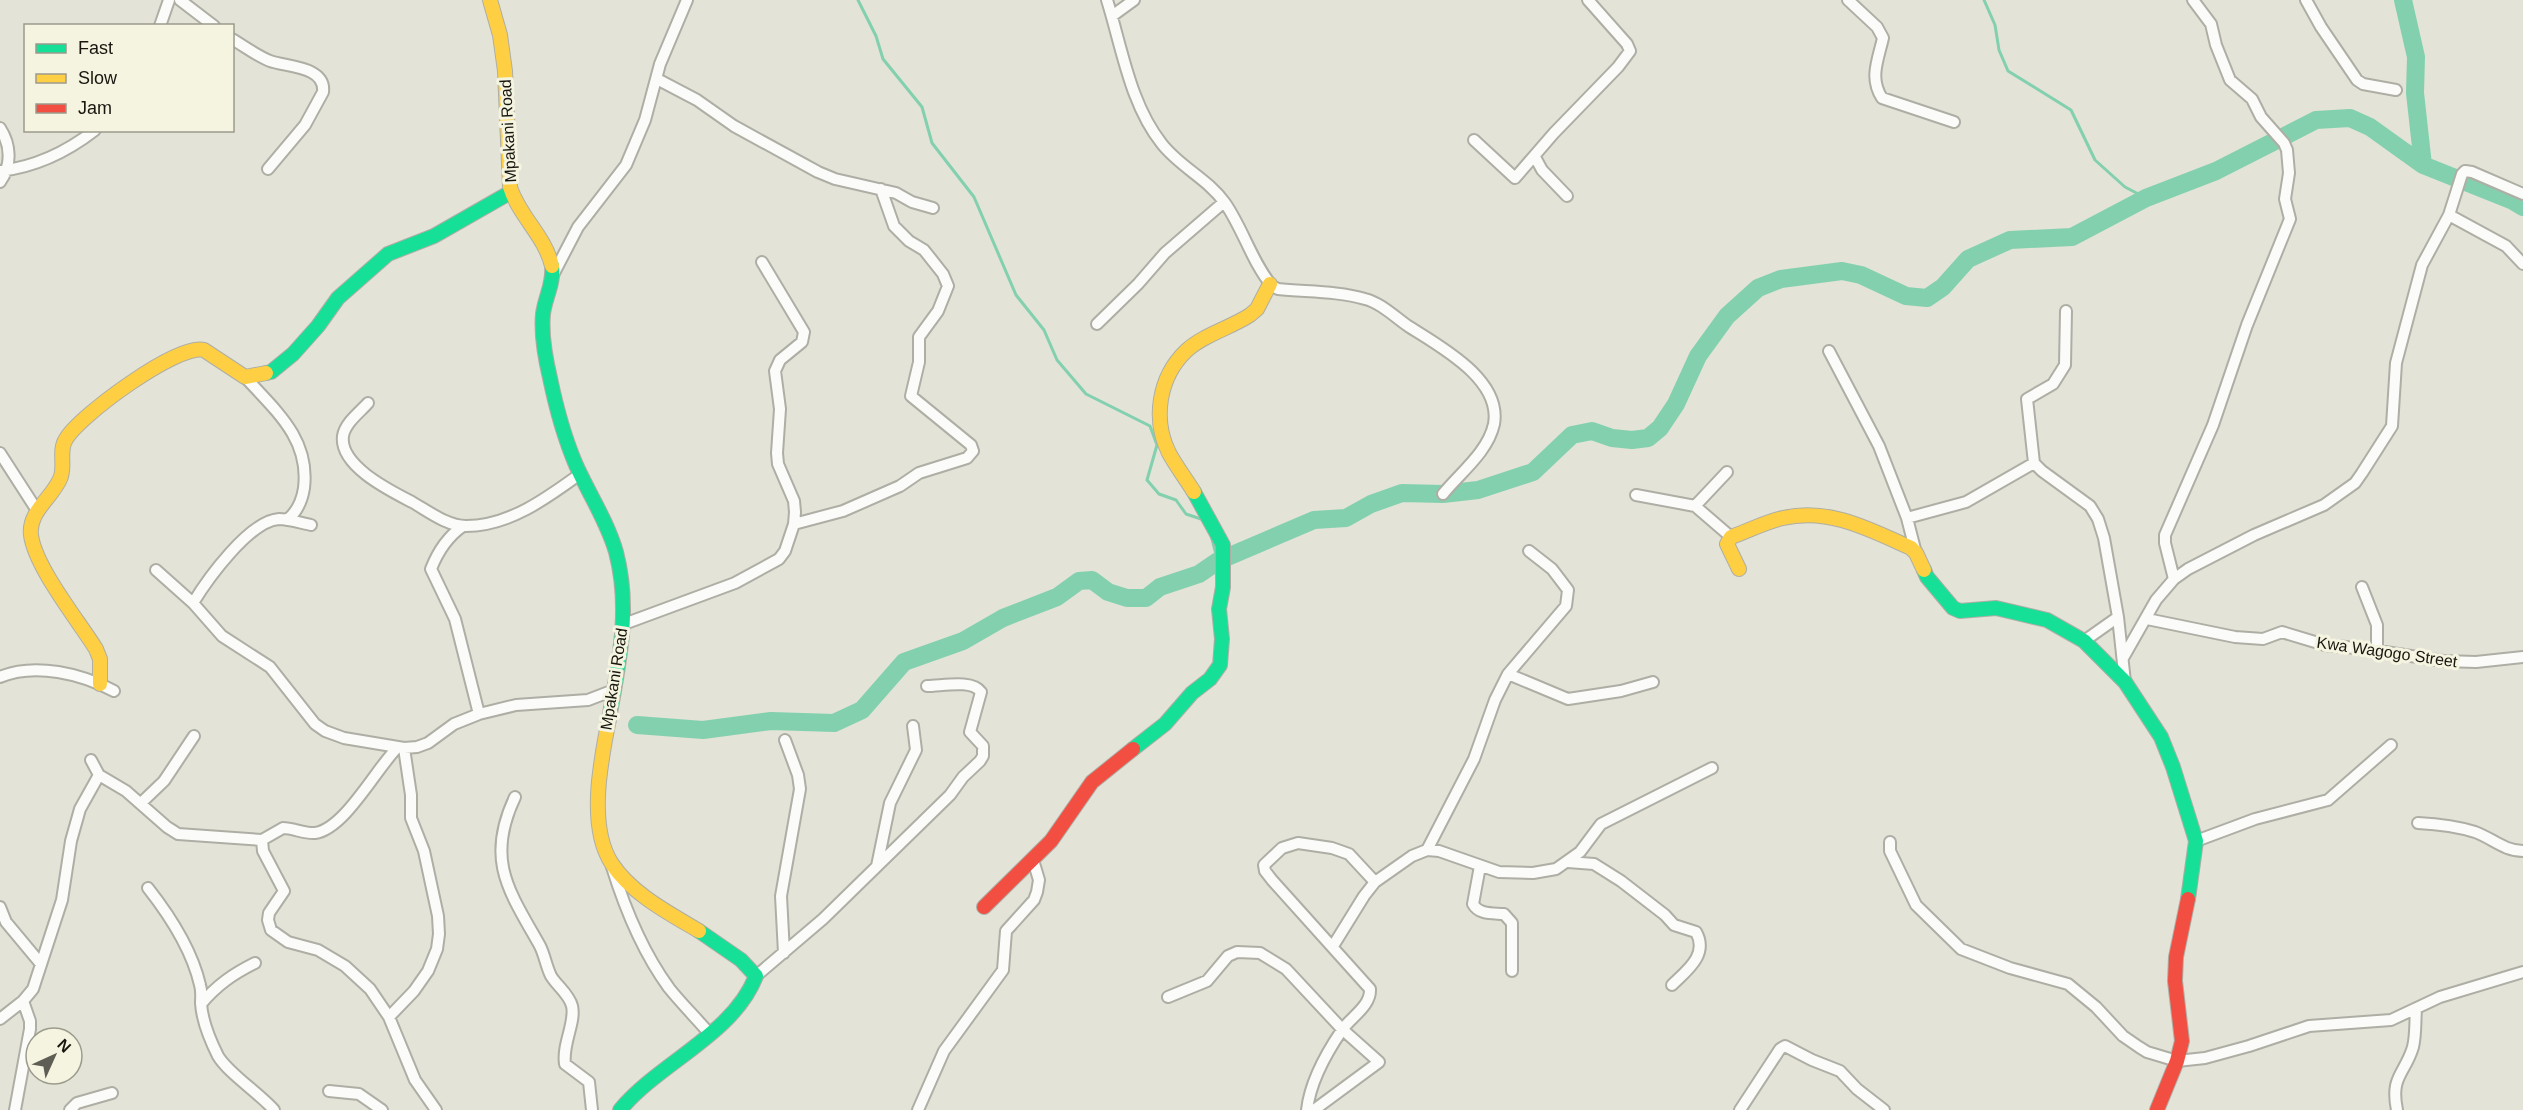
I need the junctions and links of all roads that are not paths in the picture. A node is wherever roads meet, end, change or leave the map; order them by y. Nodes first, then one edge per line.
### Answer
1 (169, 0) edge
2 (180, 0) edge
3 (490, 0) edge
4 (687, 0) edge
5 (1107, 0) edge
6 (1134, 0) edge
7 (1588, 0) edge
8 (1848, 0) edge
9 (2193, 0) edge
10 (2306, 0) edge
11 (1112, 16) junction
12 (161, 24) edge
13 (211, 24) edge
14 (234, 40) edge
15 (657, 79) junction
16 (2397, 90) dead end
17 (1954, 122) dead end
18 (0, 128) edge
19 (92, 132) edge
20 (1474, 140) dead end
21 (1536, 157) junction
22 (268, 169) dead end
23 (4, 170) edge
24 (0, 182) edge
25 (881, 189) junction
26 (511, 192) junction
27 (2523, 194) edge
28 (1567, 196) dead end
29 (1224, 202) junction
30 (933, 208) dead end
31 (2449, 215) junction
32 (762, 262) dead end
33 (2523, 264) edge
34 (553, 275) junction
35 (1270, 284) junction
36 (2066, 311) dead end
37 (1097, 324) dead end
38 (1829, 351) dead end
39 (245, 377) junction
40 (368, 403) dead end
41 (0, 453) edge
42 (2034, 463) junction
43 (1727, 472) dead end
44 (580, 474) junction
45 (1443, 494) dead end
46 (1636, 495) dead end
47 (1695, 506) junction
48 (38, 512) junction
49 (1907, 518) junction
50 (287, 520) junction
51 (794, 524) junction
52 (311, 525) dead end
53 (463, 526) junction
54 (1731, 537) junction
55 (1529, 551) dead end
56 (1916, 553) junction
57 (1739, 569) dead end
58 (156, 570) dead end
59 (2175, 579) junction
60 (2362, 587) dead end
61 (193, 603) junction
62 (2118, 617) junction
63 (2147, 619) junction
64 (624, 624) junction
65 (2084, 641) junction
66 (2377, 651) junction
67 (2523, 657) edge
68 (2123, 658) junction
69 (1508, 674) junction
70 (0, 677) edge
71 (1653, 682) dead end
72 (2125, 682) junction
73 (100, 684) junction
74 (927, 686) dead end
75 (614, 690) junction
76 (114, 691) dead end
77 (479, 714) junction
78 (914, 726) dead end
79 (194, 736) dead end
80 (785, 740) dead end
81 (2391, 746) dead end
82 (401, 747) junction
83 (91, 760) dead end
84 (1712, 768) dead end
85 (99, 775) junction
86 (515, 797) dead end
87 (141, 802) junction
88 (2418, 823) dead end
89 (262, 840) junction
90 (1890, 842) dead end
91 (2196, 842) junction
92 (1427, 850) junction
93 (2523, 851) edge
94 (1033, 860) junction
95 (611, 862) junction
96 (1568, 862) junction
97 (877, 866) junction
98 (1480, 866) junction
99 (1375, 882) junction
100 (148, 888) dead end
101 (0, 907) edge
102 (984, 907) dead end
103 (1333, 946) junction
104 (784, 953) junction
105 (255, 963) dead end
106 (41, 964) junction
107 (1512, 971) dead end
108 (2523, 972) edge
109 (756, 976) junction
110 (1672, 985) dead end
111 (1168, 997) dead end
112 (23, 1001) junction
113 (201, 1004) junction
114 (2416, 1009) junction
115 (389, 1017) junction
116 (0, 1019) edge
117 (1342, 1029) junction
118 (709, 1033) junction
119 (2177, 1061) junction
120 (329, 1091) dead end
121 (112, 1093) dead end
122 (15, 1110) edge
123 (70, 1110) edge
124 (274, 1110) edge
125 (382, 1110) edge
126 (436, 1110) edge
127 (592, 1110) edge
128 (620, 1110) edge
129 (918, 1110) edge
130 (1307, 1110) edge
131 (1314, 1110) edge
132 (1740, 1110) edge
133 (1884, 1110) edge
134 (2157, 1110) edge
135 (2397, 1110) edge

1 - 12 street
2 - 13 street
3 - 26 street, Mpakani Road
4 - 15 street
5 - 11 street
6 - 11 street
7 - 21 street
8 - 17 street
9 - 59 street
10 - 16 street
11 - 29 street
14 - 22 street
15 - 25 street
15 - 34 street
18 - 23 street
19 - 23 street
20 - 21 street
21 - 28 street
23 - 24 street
25 - 30 street
25 - 51 street
26 - 34 street, Mpakani Road
26 - 39 street
27 - 31 street
29 - 35 street
29 - 37 street
31 - 33 street
31 - 59 street
32 - 51 street
34 - 44 street, Mpakani Road
35 - 45 street
35 - 94 street
36 - 42 street
38 - 49 street
39 - 48 street
39 - 50 street
40 - 53 street
41 - 48 street
42 - 49 street
42 - 62 street
43 - 47 street
44 - 53 street
44 - 64 street, Mpakani Road
46 - 47 street
47 - 54 street
48 - 73 street
49 - 56 street
50 - 52 street
50 - 61 street
51 - 64 street
53 - 77 street
54 - 56 street
54 - 57 street
55 - 69 street
56 - 65 street
58 - 61 street
59 - 63 street
60 - 66 street
61 - 82 street
62 - 65 street
62 - 68 street
63 - 66 street, Kwa Wagogo Street
63 - 68 street
64 - 75 street, Mpakani Road
65 - 72 street
66 - 67 street, Kwa Wagogo Street
68 - 72 street
69 - 71 street
69 - 92 street
70 - 73 street
72 - 91 street
73 - 76 street
74 - 97 street
75 - 77 street
75 - 95 street, Mpakani Road
77 - 82 street
78 - 97 street
79 - 87 street
80 - 104 street
81 - 91 street
82 - 89 street
82 - 115 street
83 - 85 street
84 - 96 street
85 - 87 street
85 - 106 street
86 - 127 street
87 - 89 street
88 - 93 street
89 - 115 street
90 - 119 street
91 - 119 street
92 - 98 street
92 - 99 street
94 - 102 street
94 - 129 street
95 - 109 street, Mpakani Road
95 - 118 street
96 - 98 street
96 - 110 street
97 - 104 street
98 - 107 street
99 - 103 street
99 - 103 street
100 - 113 street
101 - 106 street
103 - 117 street
104 - 109 street
105 - 113 street
106 - 112 street
108 - 114 street
109 - 118 street
111 - 117 street
112 - 116 street
112 - 122 street
113 - 124 street
114 - 119 street
114 - 135 street
115 - 126 street
117 - 130 street
117 - 131 street
118 - 128 street
119 - 134 street
120 - 125 street
121 - 123 street
132 - 133 street

